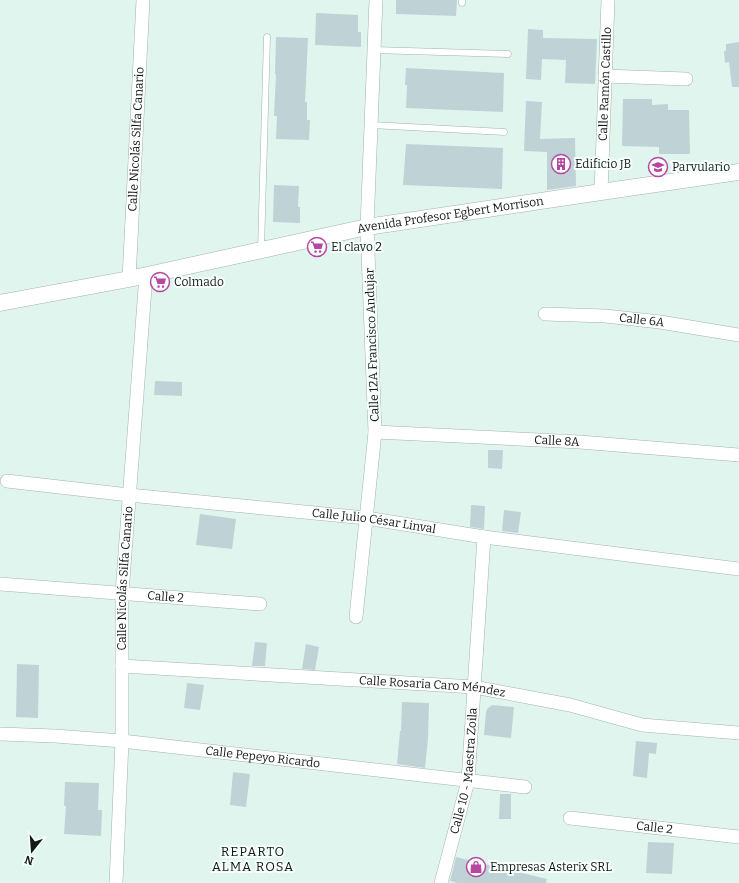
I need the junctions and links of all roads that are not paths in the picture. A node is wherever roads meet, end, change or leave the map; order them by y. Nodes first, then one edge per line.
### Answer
1 (143, 0) edge
2 (376, 0) edge
3 (608, 0) edge
4 (267, 37) dead end
5 (374, 50) junction
6 (508, 54) dead end
7 (605, 76) junction
8 (686, 79) dead end
9 (371, 125) junction
10 (504, 132) dead end
11 (739, 172) edge
12 (601, 192) junction
13 (367, 228) junction
14 (261, 250) junction
15 (146, 275) junction
16 (129, 279) junction
17 (0, 303) edge
18 (544, 314) dead end
19 (739, 335) edge
20 (375, 432) junction
21 (739, 455) edge
22 (7, 481) dead end
23 (130, 495) junction
24 (366, 518) junction
25 (484, 537) junction
26 (739, 569) edge
27 (0, 584) edge
28 (122, 593) junction
29 (260, 604) dead end
30 (356, 617) dead end
31 (122, 666) junction
32 (474, 687) junction
33 (739, 733) edge
34 (0, 734) edge
35 (122, 740) junction
36 (468, 781) junction
37 (525, 787) dead end
38 (570, 818) dead end
39 (739, 837) edge
40 (116, 883) edge
41 (441, 883) edge

1 - 16 street, Calle Nicolás Silfa Canario
2 - 5 street, Calle 12A Francisco Andujar
3 - 7 street, Calle Ramón Castillo
4 - 14 lane
5 - 6 lane
5 - 9 street, Calle 12A Francisco Andujar
7 - 8 street
7 - 12 street, Calle Ramón Castillo
9 - 10 lane
9 - 13 street, Calle 12A Francisco Andujar
11 - 12 street, Avenida Profesor Egbert Morrison
12 - 13 street, Avenida Profesor Egbert Morrison
13 - 14 street, Avenida Profesor Egbert Morrison
13 - 20 street, Calle 12A Francisco Andujar
14 - 15 street, Avenida Profesor Egbert Morrison
15 - 16 street, Avenida Profesor Egbert Morrison
15 - 23 street, Calle Nicolás Silfa Canario
16 - 17 street, Avenida Profesor Egbert Morrison
18 - 19 street, Calle 6A
20 - 21 street, Calle 8A
20 - 24 street, Calle 12A Francisco Andujar
22 - 23 street, Calle Julio César Linval
23 - 24 street, Calle Julio César Linval
23 - 28 street, Calle Nicolás Silfa Canario
24 - 25 street, Calle Julio César Linval
24 - 30 street, Calle 12A Francisco Andujar
25 - 26 street, Calle Julio César Linval
25 - 32 street, Calle 10 - Maestra Zoila
27 - 28 street, Calle 2
28 - 29 street, Calle 2
28 - 31 street, Calle Nicolás Silfa Canario
31 - 32 street, Calle Rosaria Caro Méndez
31 - 35 street, Calle Nicolás Silfa Canario
32 - 33 street, Calle Rosaria Caro Méndez
32 - 36 street, Calle 10 - Maestra Zoila
34 - 35 street, Calle Pepeyo Ricardo
35 - 36 street, Calle Pepeyo Ricardo
35 - 40 street, Calle Nicolás Silfa Canario
36 - 37 street, Calle Pepeyo Ricardo
36 - 41 street, Calle 10 - Maestra Zoila
38 - 39 street, Calle 2

